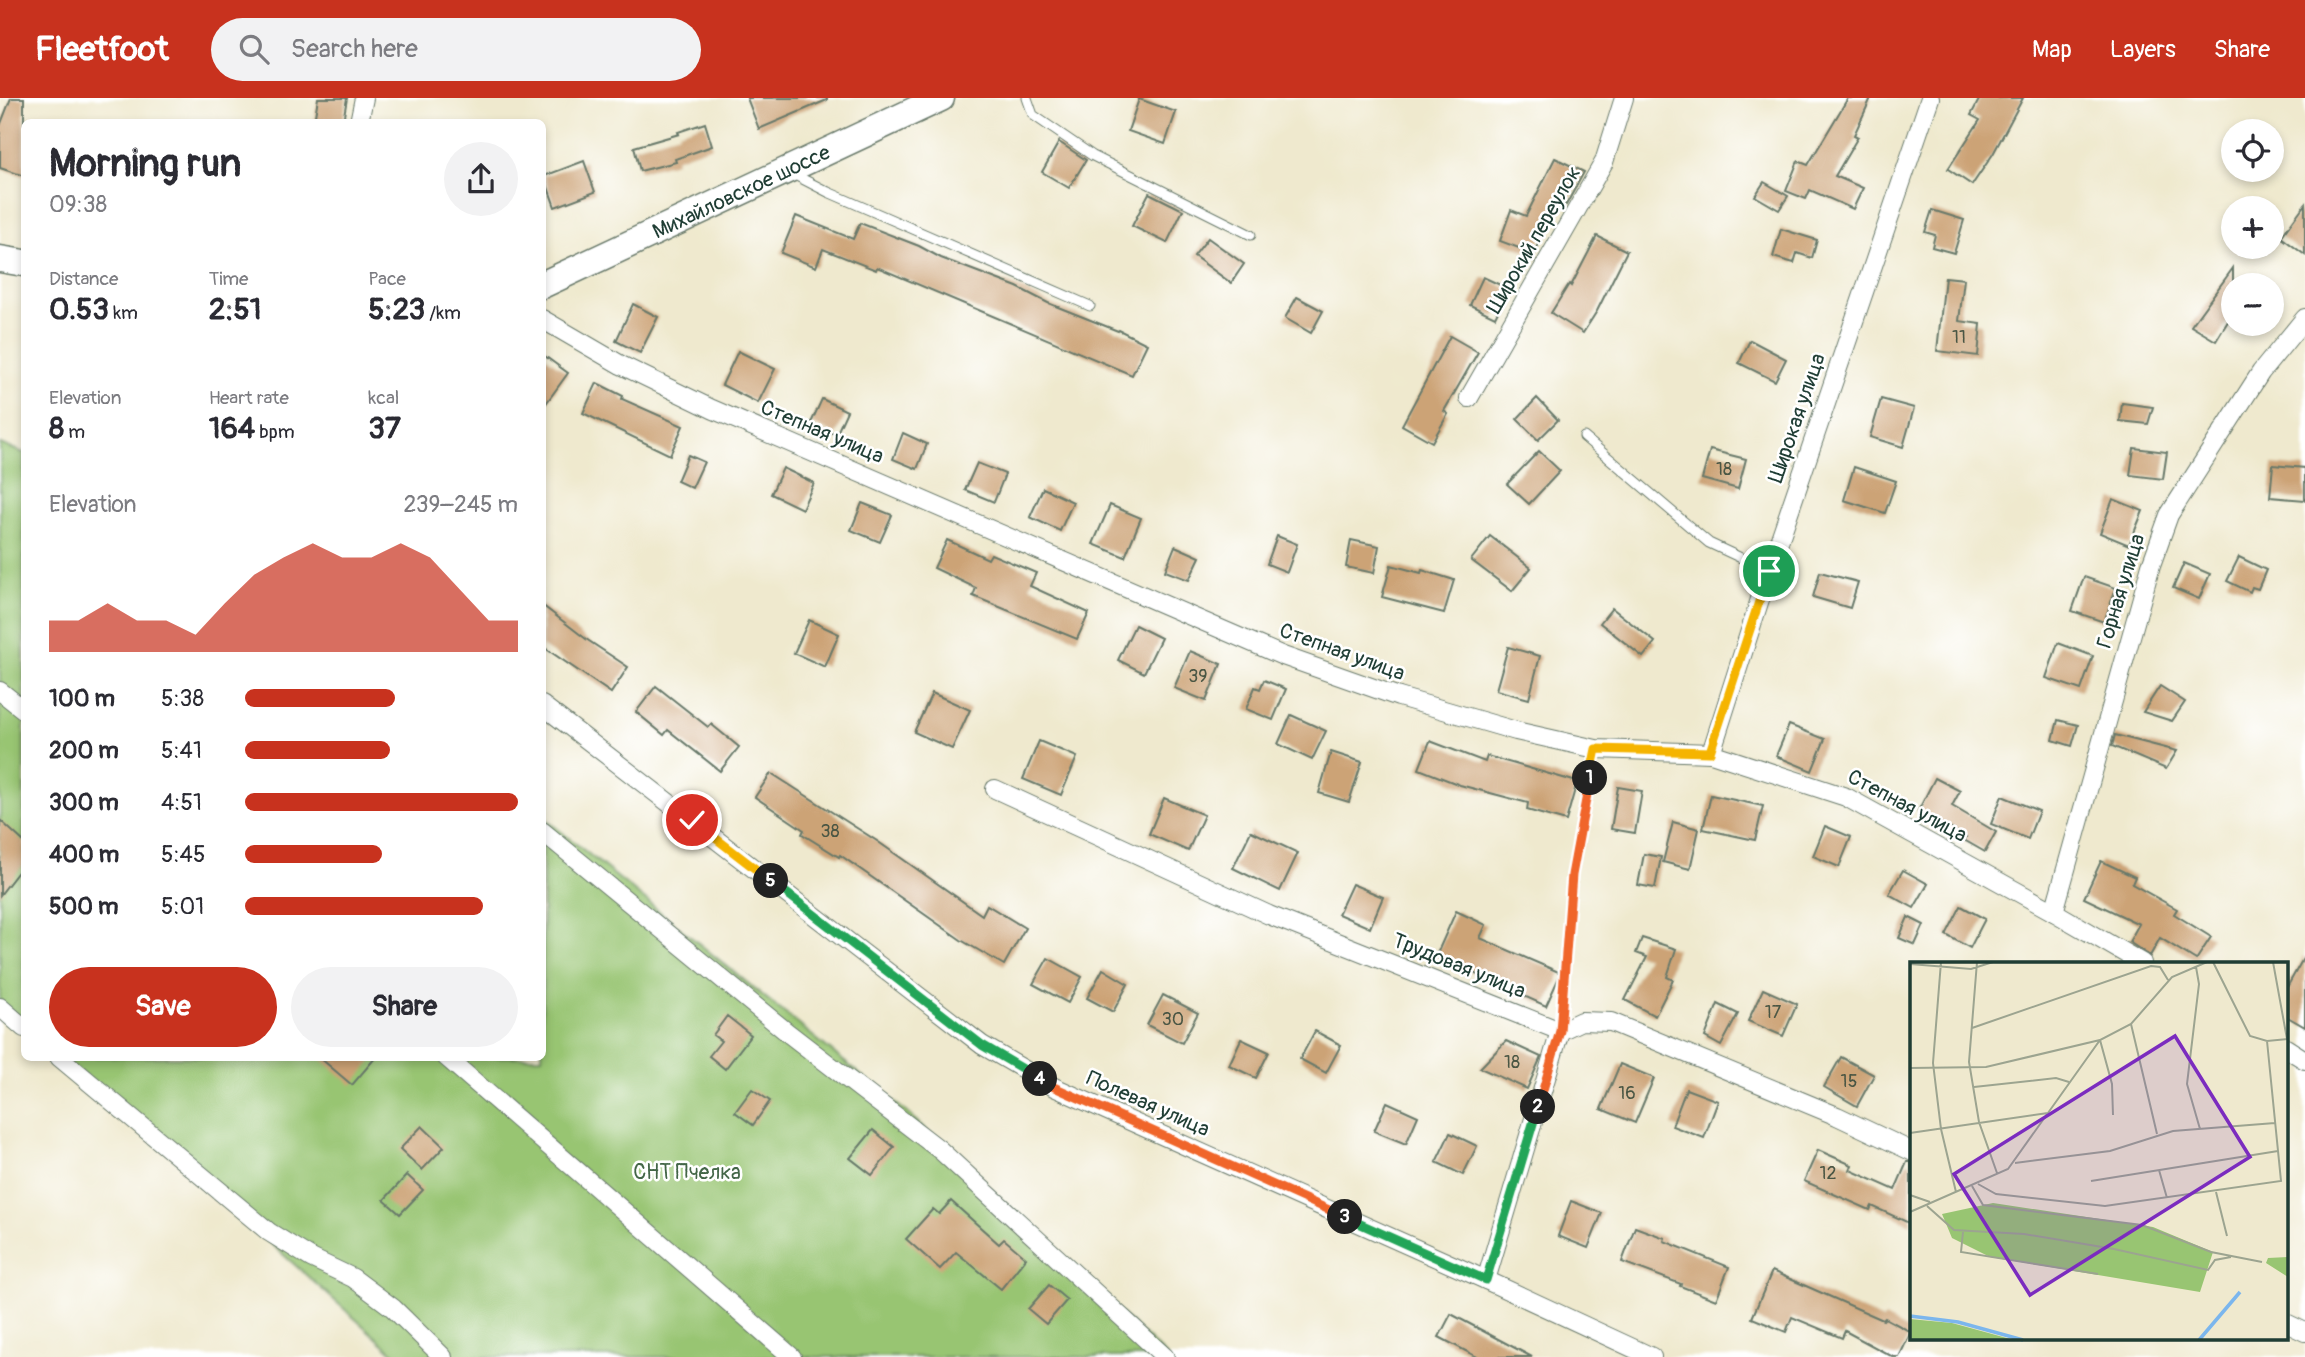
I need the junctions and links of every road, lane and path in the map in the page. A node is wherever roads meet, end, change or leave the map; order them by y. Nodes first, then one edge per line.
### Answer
1 (363, 98) edge
2 (941, 98) edge
3 (1027, 98) edge
4 (1624, 98) edge
5 (1930, 98) edge
6 (360, 119) edge
7 (788, 171) junction
8 (1251, 236) dead end
9 (0, 259) edge
10 (21, 263) edge
11 (546, 283) edge
12 (1090, 306) dead end
13 (2305, 318) edge
14 (546, 322) edge
15 (1469, 398) dead end
16 (1584, 436) dead end
17 (1769, 571) junction
18 (0, 691) edge
19 (21, 708) edge
20 (546, 708) edge
21 (1596, 749) junction
22 (1710, 752) junction
23 (995, 789) dead end
24 (546, 834) edge
25 (2054, 912) junction
26 (2140, 962) edge
27 (0, 1007) edge
28 (21, 1025) edge
29 (1560, 1031) junction
30 (2288, 1049) edge
31 (2305, 1060) edge
32 (64, 1061) edge
33 (451, 1061) edge
34 (1910, 1151) edge
35 (1486, 1280) junction
36 (2288, 1324) edge
37 (2305, 1332) edge
38 (443, 1357) edge
39 (792, 1357) edge
40 (1166, 1357) edge
41 (1652, 1357) edge

1 - 6 street
2 - 7 main road, Михайловское шоссе
3 - 8 lane
4 - 15 street, Широкий переулок
5 - 17 street, Широкая улица
7 - 11 main road, Михайловское шоссе
7 - 12 lane
9 - 10 main road
13 - 25 street, Горная улица
14 - 21 street, Степная улица
16 - 17 lane
17 - 22 street, Широкая улица
18 - 19 street
20 - 35 street, Полевая улица
21 - 22 street, Степная улица
21 - 29 path
22 - 25 street, Степная улица
23 - 29 street, Трудовая улица
24 - 40 street
25 - 26 street, Степная улица
27 - 28 street
29 - 34 street
29 - 35 street
30 - 31 street
32 - 38 street
33 - 39 street
35 - 41 street, Полевая улица
36 - 37 street

